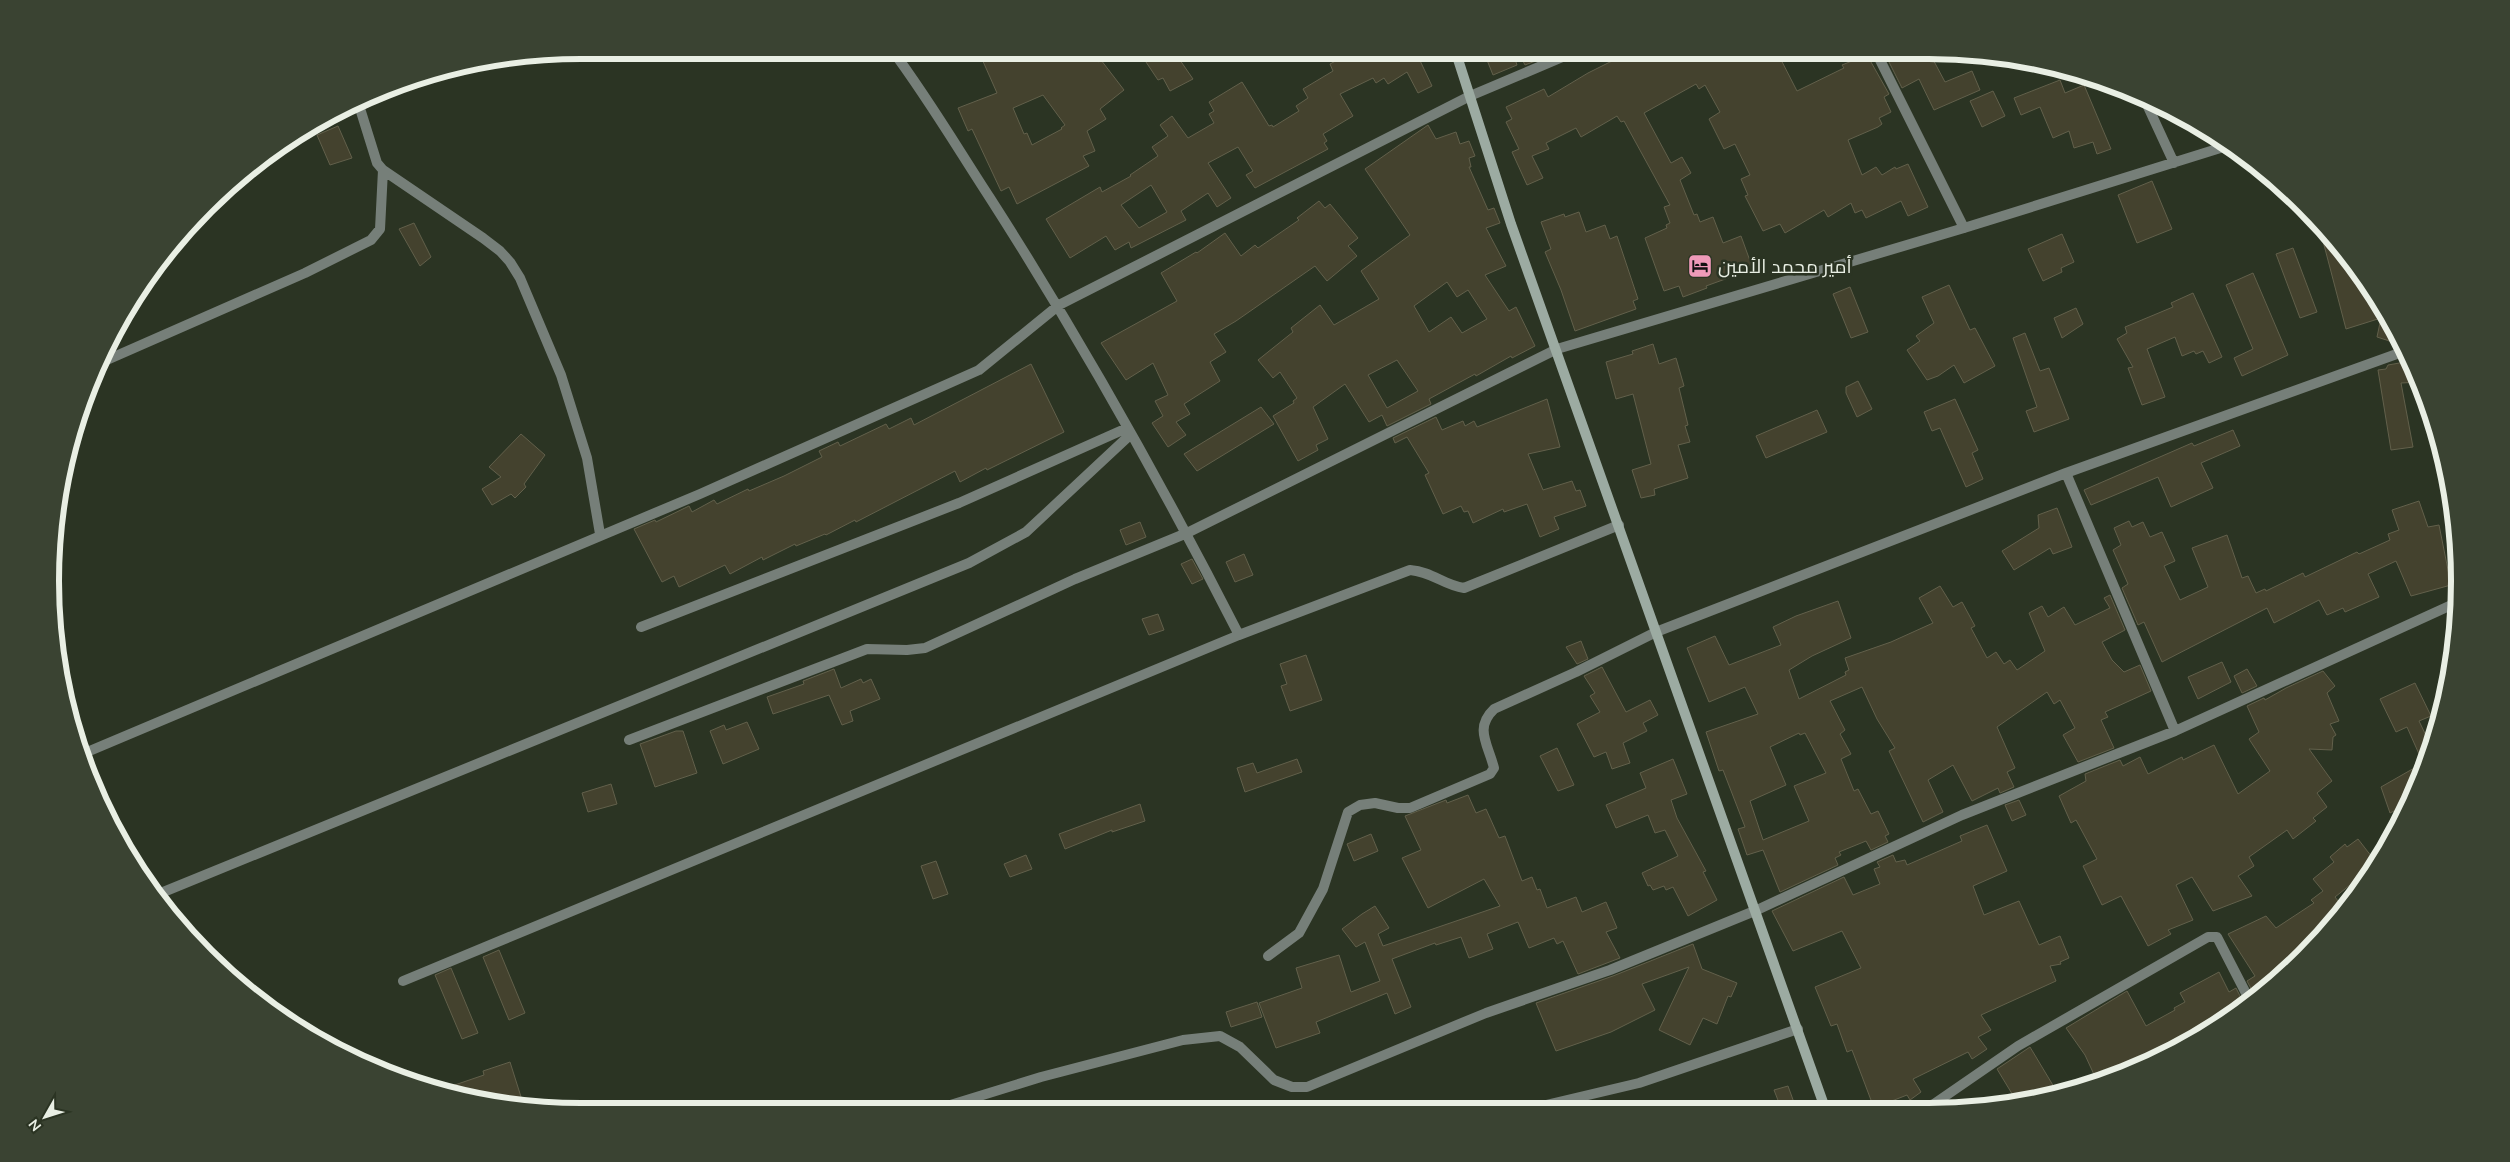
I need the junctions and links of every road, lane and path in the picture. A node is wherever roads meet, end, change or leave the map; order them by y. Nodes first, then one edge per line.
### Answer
1 (898, 59) edge
2 (1458, 59) edge
3 (1558, 59) edge
4 (1880, 59) edge
5 (1470, 96) junction
6 (2147, 107) edge
7 (360, 108) edge
8 (2220, 148) edge
9 (2174, 163) junction
10 (382, 170) junction
11 (1964, 228) junction
12 (1059, 306) junction
13 (1557, 349) junction
14 (2399, 353) edge
15 (109, 359) edge
16 (1129, 431) junction
17 (2066, 473) junction
18 (1619, 525) junction
19 (1187, 533) junction
20 (600, 534) junction
21 (2450, 606) edge
22 (641, 627) dead end
23 (1656, 632) junction
24 (1239, 636) junction
25 (2174, 731) junction
26 (629, 740) dead end
27 (87, 752) edge
28 (162, 892) edge
29 (1757, 910) junction
30 (1268, 956) dead end
31 (403, 981) dead end
32 (2247, 995) edge
33 (1798, 1029) junction
34 (957, 1103) edge
35 (1553, 1103) edge
36 (1824, 1103) edge
37 (1936, 1103) edge

1 - 12 street
2 - 5 street
3 - 5 street
4 - 11 street
5 - 12 street
5 - 13 street
6 - 9 street
7 - 10 street
8 - 9 street
9 - 11 street
10 - 15 street
10 - 20 street
11 - 13 street
12 - 16 street
12 - 20 street
13 - 18 street
13 - 19 street
14 - 17 street
16 - 19 street
16 - 22 street
16 - 28 street
17 - 23 street
17 - 25 street
18 - 23 street
18 - 24 street
19 - 24 street
19 - 26 street
20 - 27 street
21 - 25 street
23 - 29 street
23 - 30 street
24 - 31 street
25 - 29 street
29 - 33 street
29 - 34 street
32 - 37 street
33 - 35 street
33 - 36 street

